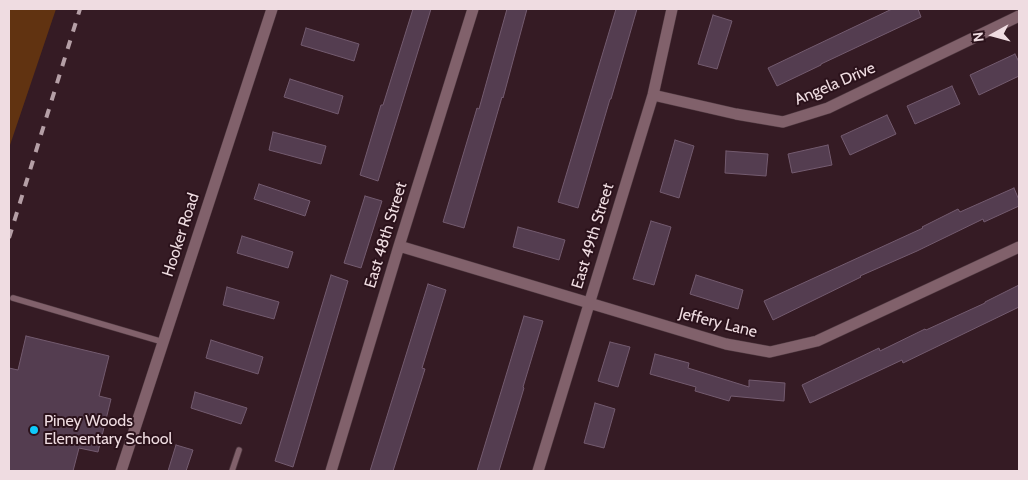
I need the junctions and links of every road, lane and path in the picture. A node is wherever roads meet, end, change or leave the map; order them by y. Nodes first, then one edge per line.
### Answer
1 (272, 9) edge
2 (473, 9) edge
3 (672, 9) edge
4 (1019, 16) edge
5 (653, 95) junction
6 (399, 246) junction
7 (1019, 247) edge
8 (13, 298) dead end
9 (590, 303) junction
10 (163, 342) junction
11 (239, 450) dead end
12 (121, 471) edge
13 (232, 471) edge
14 (331, 471) edge
15 (538, 471) edge

1 - 10 street, Hooker Road
2 - 6 street, East 48th Street
3 - 5 street, East 49th Street
4 - 5 street, Angela Drive
5 - 9 street, East 49th Street
6 - 9 street, Jeffery Lane
6 - 14 street, East 48th Street
7 - 9 street, Jeffery Lane
8 - 10 lane
9 - 15 street, East 49th Street
10 - 12 street, Hooker Road
11 - 13 lane

